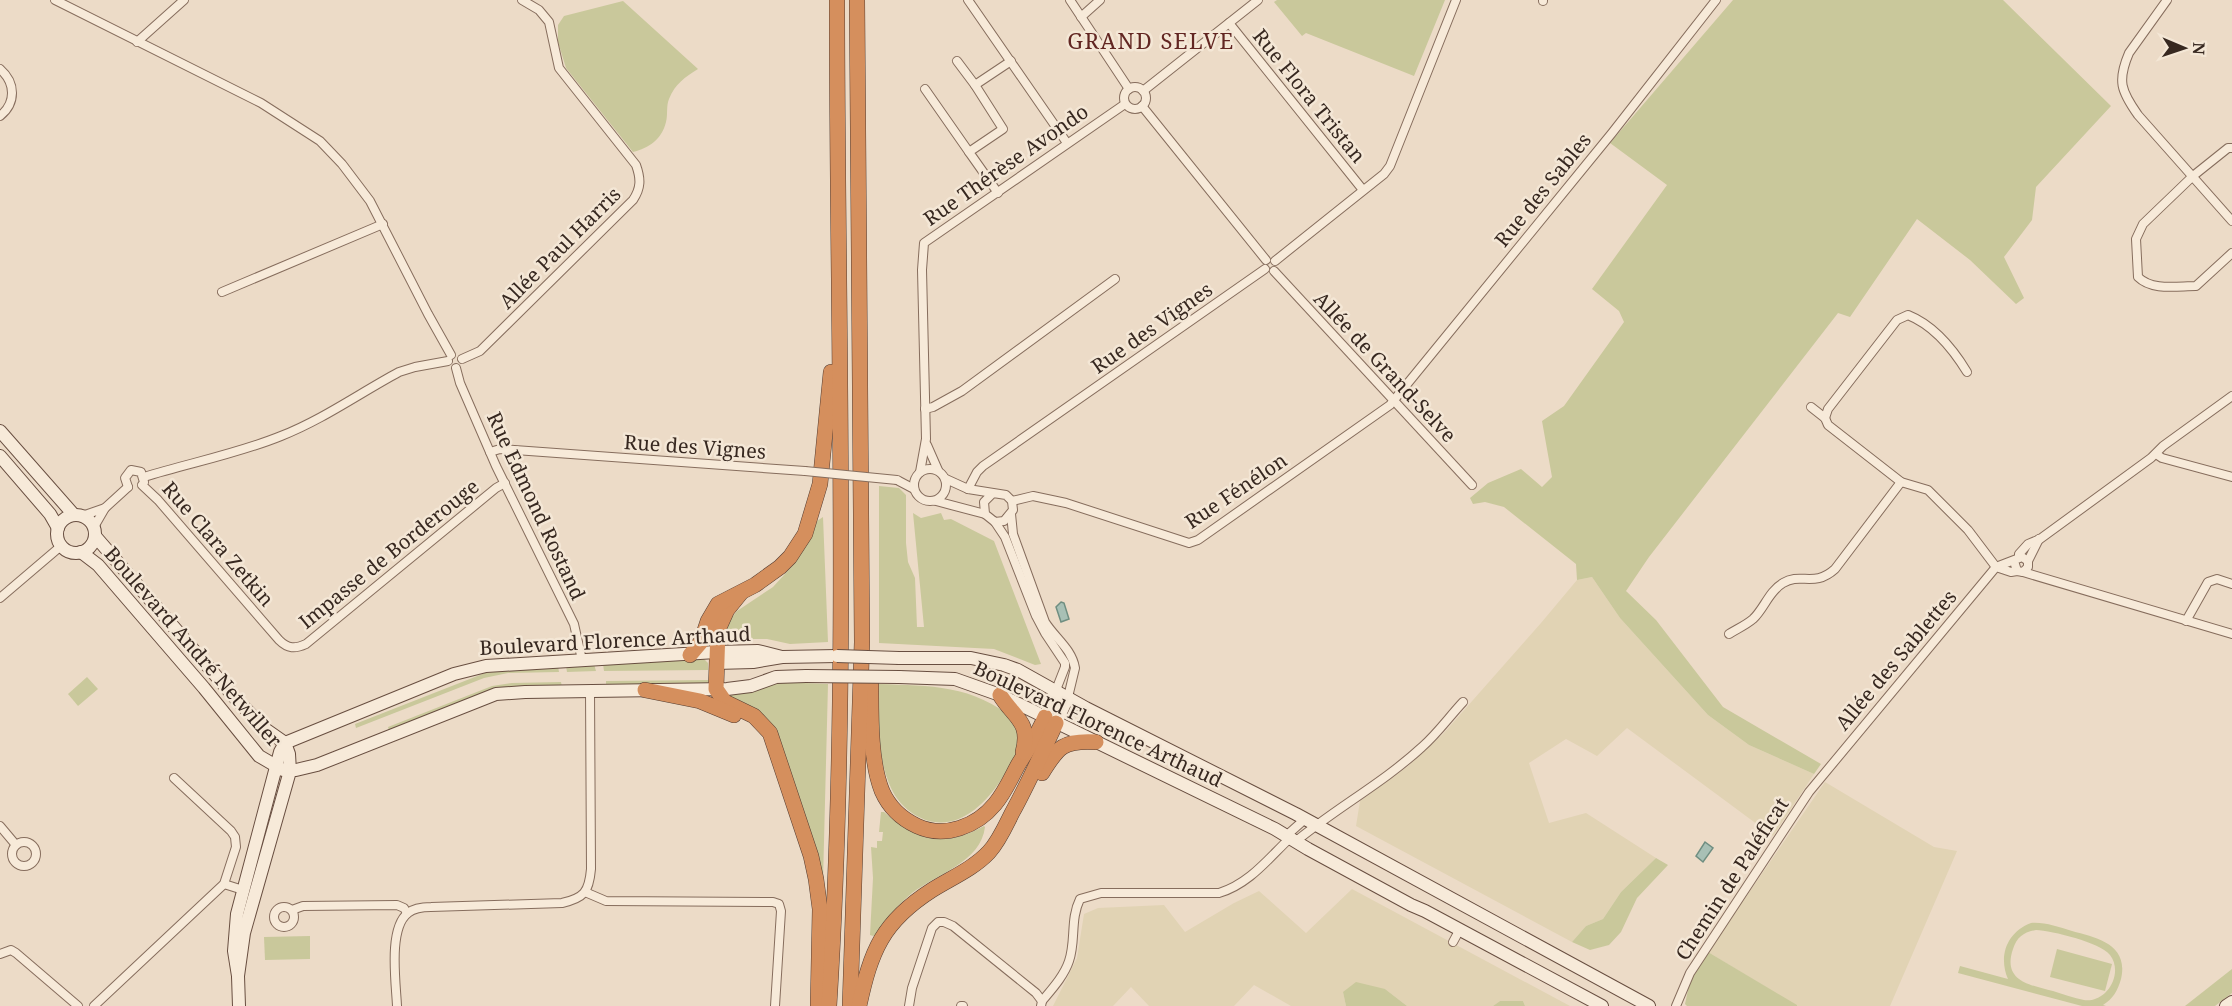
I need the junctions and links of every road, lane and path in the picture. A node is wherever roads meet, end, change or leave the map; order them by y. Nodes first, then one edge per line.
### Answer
1 (55, 0) edge
2 (184, 0) edge
3 (522, 0) edge
4 (837, 0) edge
5 (858, 0) edge
6 (968, 0) edge
7 (1070, 0) edge
8 (1100, 0) edge
9 (1456, 0) edge
10 (1716, 0) edge
11 (2168, 0) edge
12 (1256, 1) edge
13 (1081, 17) junction
14 (1229, 23) junction
15 (137, 42) junction
16 (957, 61) dead end
17 (1011, 61) junction
18 (0, 69) edge
19 (975, 85) junction
20 (925, 89) dead end
21 (1129, 89) junction
22 (1143, 91) junction
23 (1125, 104) junction
24 (1142, 106) junction
25 (0, 116) edge
26 (1067, 143) junction
27 (2232, 148) edge
28 (969, 152) junction
29 (2193, 176) junction
30 (1363, 190) junction
31 (998, 193) junction
32 (2232, 221) edge
33 (383, 224) junction
34 (2232, 253) edge
35 (1265, 265) junction
36 (1275, 266) junction
37 (1115, 279) dead end
38 (222, 292) dead end
39 (838, 297) junction
40 (449, 358) junction
41 (462, 359) junction
42 (456, 368) junction
43 (1967, 372) dead end
44 (2232, 396) edge
45 (1394, 400) junction
46 (1811, 407) dead end
47 (925, 409) junction
48 (1825, 418) junction
49 (0, 431) edge
50 (926, 439) junction
51 (490, 452) junction
52 (862, 454) junction
53 (2156, 454) junction
54 (0, 456) edge
55 (938, 470) junction
56 (918, 475) junction
57 (2232, 477) edge
58 (946, 479) junction
59 (897, 480) junction
60 (143, 481) junction
61 (1901, 482) junction
62 (505, 483) junction
63 (1472, 485) dead end
64 (128, 487) junction
65 (914, 489) junction
66 (968, 489) junction
67 (992, 494) junction
68 (936, 501) junction
69 (1012, 501) junction
70 (105, 508) junction
71 (985, 514) junction
72 (1011, 514) junction
73 (78, 515) junction
74 (995, 522) junction
75 (58, 528) junction
76 (94, 531) junction
77 (61, 546) junction
78 (81, 552) junction
79 (2022, 564) junction
80 (1996, 567) junction
81 (2232, 584) edge
82 (740, 594) junction
83 (0, 598) edge
84 (2186, 621) junction
85 (1729, 634) dead end
86 (2232, 634) edge
87 (294, 648) joint
88 (690, 655) junction
89 (716, 657) junction
90 (582, 660) junction
91 (716, 689) junction
92 (645, 690) junction
93 (1056, 690) junction
94 (590, 691) junction
95 (1000, 695) junction
96 (1068, 697) junction
97 (1463, 702) dead end
98 (1050, 720) junction
99 (773, 742) junction
100 (1096, 742) junction
101 (285, 743) junction
102 (1021, 760) junction
103 (276, 767) junction
104 (290, 771) junction
105 (1823, 775) joint
106 (174, 777) dead end
107 (1028, 784) junction
108 (1311, 822) junction
109 (0, 826) edge
110 (1290, 839) junction
111 (16, 845) dead end
112 (238, 871) junction
113 (224, 884) junction
114 (243, 890) junction
115 (585, 892) junction
116 (292, 910) dead end
117 (407, 913) junction
118 (1460, 929) junction
119 (1453, 942) dead end
120 (0, 954) edge
121 (238, 976) junction
122 (2232, 1002) edge
123 (1042, 1004) edge
124 (78, 1006) edge
125 (94, 1006) edge
126 (239, 1006) edge
127 (397, 1006) edge
128 (776, 1006) edge
129 (818, 1006) edge
130 (829, 1006) edge
131 (850, 1006) edge
132 (859, 1006) edge
133 (909, 1006) edge
134 (1602, 1006) edge
135 (1649, 1006) edge
136 (1676, 1006) edge
137 (2226, 1006) edge

1 - 15 street
2 - 15 street
3 - 41 street, Allée Paul Harris
4 - 39 highway
5 - 52 highway
6 - 17 street
7 - 13 street
8 - 13 street
9 - 30 street
10 - 45 street, Rue des Sables
11 - 29 street
12 - 14 street
13 - 21 street
14 - 22 street
14 - 30 street, Rue Flora Tristan
15 - 33 street
16 - 19 street
17 - 19 street
17 - 26 street
18 - 25 street
19 - 28 street
20 - 28 street
21 - 22 street
21 - 23 street
22 - 24 street
23 - 24 street
23 - 26 street, Rue Thérèse Avondo
24 - 35 street
26 - 31 street, Rue Thérèse Avondo
27 - 29 street
28 - 31 street
29 - 32 street
29 - 34 street
30 - 36 street
31 - 47 street, Rue Thérèse Avondo
33 - 38 street
33 - 40 street
35 - 36 street
35 - 66 street, Rue des Vignes
36 - 45 street, Allée de Grand-Selve
37 - 47 street
39 - 82 highway
39 - 130 highway
40 - 41 street
40 - 42 street
40 - 60 street
41 - 42 street
42 - 51 street, Rue Edmond Rostand
43 - 48 street
44 - 53 street
45 - 63 street, Allée de Grand-Selve
45 - 69 street, Rue Fénélon
46 - 48 street
47 - 50 street
48 - 61 street
49 - 73 main road
50 - 55 street
50 - 56 street
51 - 59 street, Rue des Vignes, bridge
51 - 62 street, Rue Edmond Rostand
52 - 102 highway
52 - 131 highway
53 - 57 street
53 - 79 street
54 - 75 main road
55 - 56 street
55 - 58 street
56 - 59 street, Rue des Vignes
56 - 65 street
58 - 66 street
58 - 68 street
59 - 65 street, Rue des Vignes
60 - 64 street
60 - 64 street
60 - 87 street, Rue Clara Zetkin
61 - 80 street
61 - 85 street
62 - 87 street, Impasse de Borderouge
62 - 90 street, Rue Edmond Rostand
64 - 70 street
65 - 68 street
66 - 67 street
67 - 69 street
67 - 71 street
68 - 71 street
69 - 72 street
70 - 73 street
70 - 76 street
71 - 74 street
72 - 74 street
72 - 96 street
73 - 75 main road
73 - 76 main road
74 - 93 street
75 - 77 main road
76 - 78 main road
76 - 101 main road, Boulevard André Netwiller
77 - 78 main road
77 - 83 street
78 - 103 main road, Boulevard André Netwiller
79 - 80 street
79 - 84 street
80 - 105 street, Allée des Sablettes
81 - 84 street
82 - 88 highway
82 - 89 highway
84 - 86 street
88 - 89 main road, Boulevard Florence Arthaud
88 - 90 main road, Boulevard Florence Arthaud
89 - 91 highway
89 - 93 main road, Boulevard Florence Arthaud, bridge
90 - 101 main road, Boulevard Florence Arthaud
91 - 92 main road, Boulevard Florence Arthaud
91 - 95 main road, Boulevard Florence Arthaud, bridge
91 - 99 highway
92 - 94 main road, Boulevard Florence Arthaud
92 - 99 highway
93 - 96 main road, Boulevard Florence Arthaud
93 - 98 main road
94 - 104 main road, Boulevard Florence Arthaud
94 - 115 street
95 - 98 main road, Boulevard Florence Arthaud
95 - 102 highway
96 - 98 main road
96 - 108 main road, Boulevard Florence Arthaud
97 - 108 street
98 - 100 main road, Boulevard Florence Arthaud
98 - 102 highway
98 - 107 highway
99 - 129 highway
100 - 107 highway
100 - 110 main road, Boulevard Florence Arthaud
101 - 103 main road, Boulevard André Netwiller
101 - 104 main road, Boulevard André Netwiller
103 - 104 main road, Boulevard André Netwiller
103 - 112 main road, Boulevard André Netwiller
104 - 121 main road, Boulevard André Netwiller
105 - 136 street, Chemin de Paléficat
106 - 112 street
107 - 132 highway
108 - 110 street
108 - 135 main road, Boulevard Florence Arthaud
109 - 111 street
110 - 118 main road, Boulevard Florence Arthaud
110 - 123 street
112 - 113 street
112 - 114 main road, Boulevard André Netwiller
113 - 114 street
113 - 125 street
114 - 121 main road, Boulevard André Netwiller
115 - 117 street
115 - 128 street
116 - 117 street
117 - 127 street
118 - 119 street
118 - 134 main road, Boulevard Florence Arthaud
120 - 124 street
121 - 126 main road, Boulevard André Netwiller
122 - 137 main road
123 - 133 street

